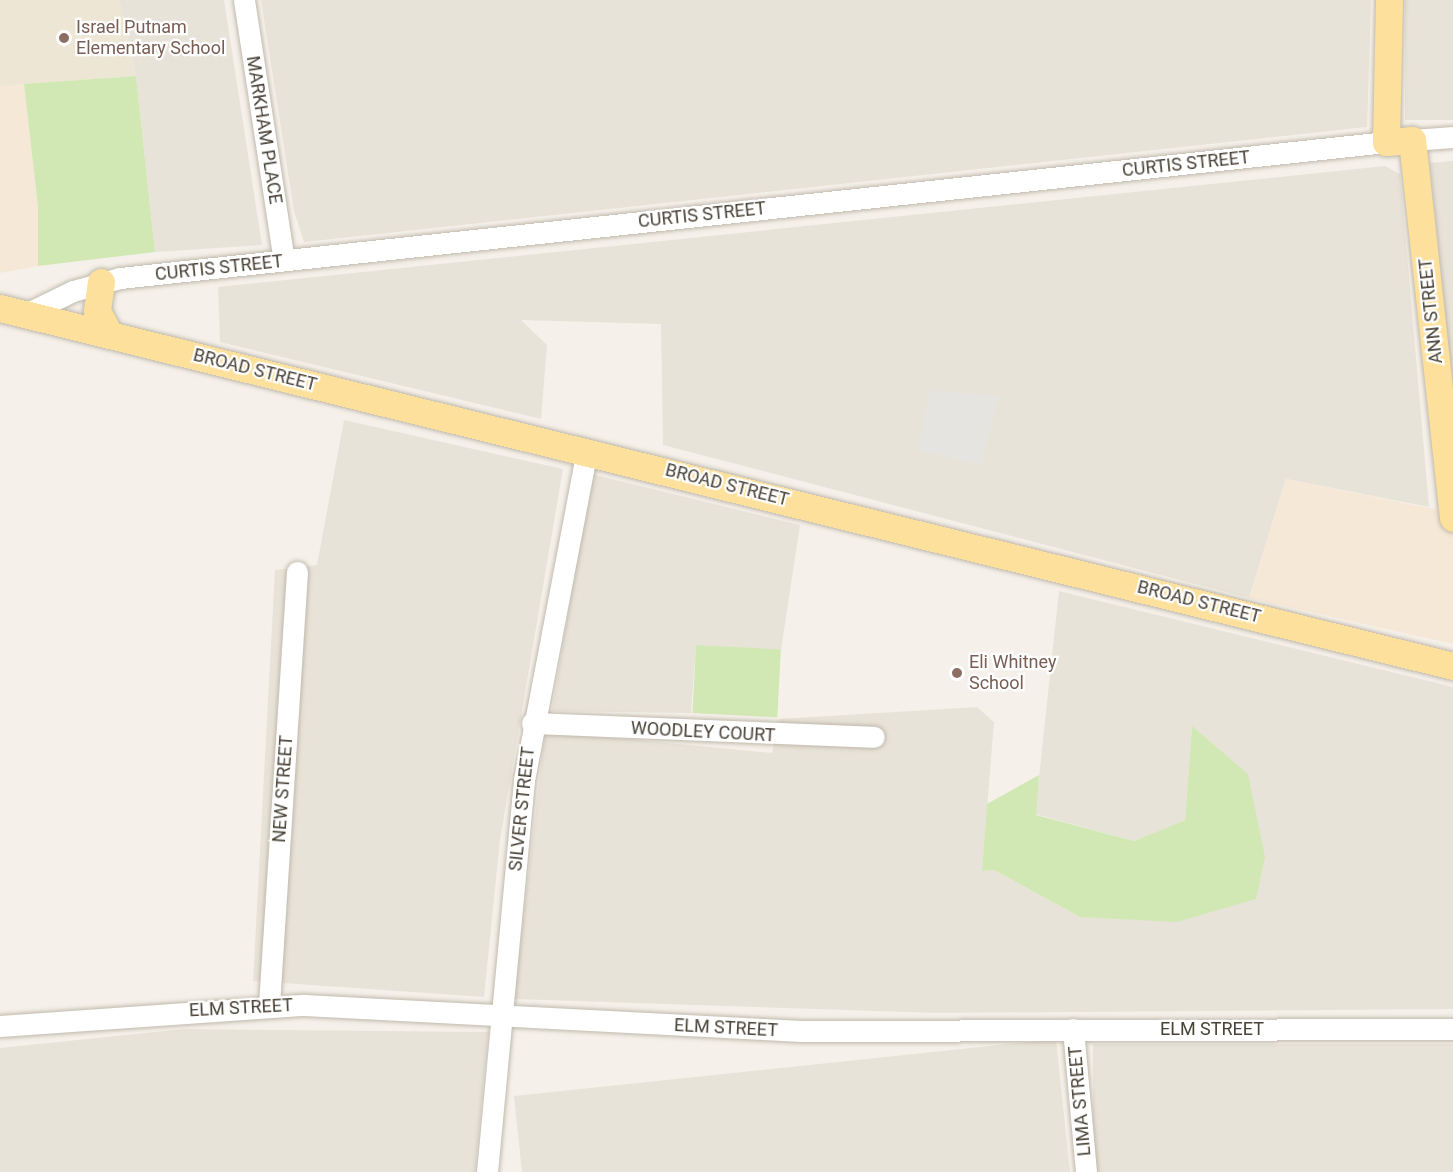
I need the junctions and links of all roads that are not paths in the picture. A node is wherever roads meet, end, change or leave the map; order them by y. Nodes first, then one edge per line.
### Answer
1 (244, 0) edge
2 (1389, 0) edge
3 (1453, 137) edge
4 (1412, 140) junction
5 (1386, 142) junction
6 (284, 260) junction
7 (101, 282) junction
8 (0, 308) edge
9 (26, 314) junction
10 (110, 335) junction
11 (587, 451) junction
12 (1453, 512) edge
13 (1453, 518) edge
14 (297, 573) dead end
15 (1453, 666) edge
16 (532, 723) junction
17 (874, 737) dead end
18 (269, 1005) junction
19 (501, 1015) junction
20 (0, 1026) edge
21 (1073, 1029) junction
22 (1453, 1029) edge
23 (487, 1172) edge
24 (1086, 1172) edge

1 - 6 street, MARKHAM PLACE
2 - 5 main road
3 - 4 street
4 - 5 main road
4 - 12 main road, ANN STREET
5 - 6 street, CURTIS STREET
6 - 7 street, CURTIS STREET
7 - 9 street, CURTIS STREET
7 - 10 main road
8 - 9 main road, BROAD STREET
9 - 10 main road, BROAD STREET
10 - 11 main road, BROAD STREET
11 - 15 main road, BROAD STREET
11 - 16 street, SILVER STREET
12 - 13 main road, ANN STREET
14 - 18 street, NEW STREET
16 - 17 street, WOODLEY COURT
16 - 19 street, SILVER STREET
18 - 19 street, ELM STREET
18 - 20 street, ELM STREET
19 - 21 street, ELM STREET
19 - 23 street, SILVER STREET
21 - 22 street, ELM STREET
21 - 24 street, LIMA STREET

